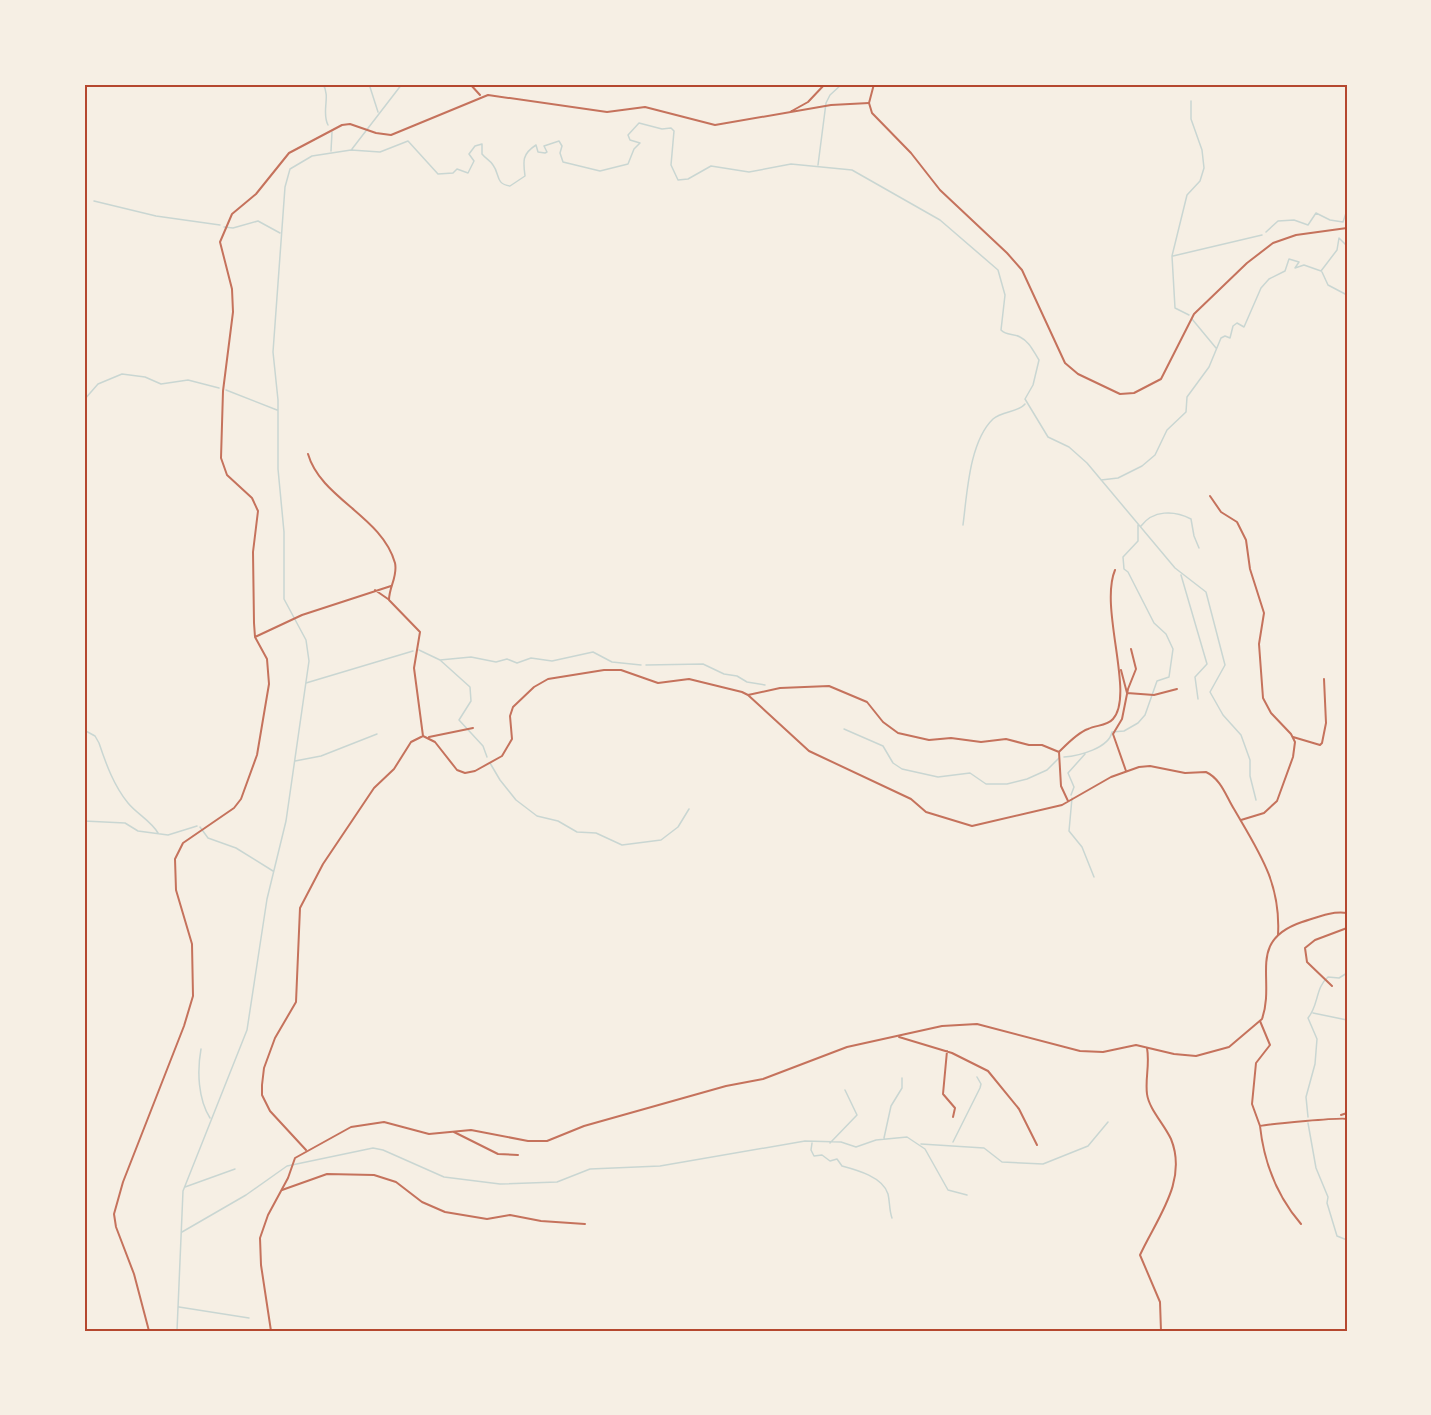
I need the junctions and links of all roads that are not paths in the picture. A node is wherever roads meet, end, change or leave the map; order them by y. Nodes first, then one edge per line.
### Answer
1 (470, 84) edge
2 (825, 84) edge
3 (874, 84) edge
4 (481, 96) junction
5 (869, 103) junction
6 (788, 114) junction
7 (1347, 228) edge
8 (308, 454) dead end
9 (1210, 496) dead end
10 (1115, 570) dead end
11 (391, 586) junction
12 (375, 590) junction
13 (389, 600) junction
14 (255, 637) junction
15 (1131, 649) dead end
16 (1119, 668) junction
17 (1324, 679) dead end
18 (1177, 689) dead end
19 (1127, 693) junction
20 (748, 695) junction
21 (473, 728) dead end
22 (424, 737) junction
23 (1293, 737) junction
24 (1059, 752) junction
25 (1126, 771) junction
26 (1069, 802) junction
27 (1241, 820) junction
28 (1347, 913) edge
29 (1347, 928) edge
30 (1278, 935) junction
31 (1332, 986) dead end
32 (1260, 1022) junction
33 (899, 1037) junction
34 (1147, 1048) junction
35 (947, 1051) junction
36 (1347, 1113) edge
37 (1338, 1116) junction
38 (953, 1117) dead end
39 (1347, 1119) edge
40 (1260, 1126) junction
41 (452, 1131) junction
42 (1037, 1145) dead end
43 (306, 1150) junction
44 (518, 1155) dead end
45 (282, 1190) junction
46 (585, 1224) dead end
47 (1301, 1224) dead end
48 (149, 1331) edge
49 (271, 1331) edge
50 (1161, 1331) edge

1 - 4 street
2 - 6 street
3 - 5 street
4 - 6 street
4 - 14 street
5 - 6 street
5 - 7 street
8 - 11 street
9 - 23 street
10 - 16 street
11 - 12 street
11 - 13 street
12 - 13 street
12 - 14 street
13 - 22 street
14 - 48 street
15 - 19 street
16 - 19 street
16 - 24 street
17 - 23 street
18 - 19 street
19 - 25 street
20 - 22 street
20 - 24 street
20 - 26 street
21 - 22 street
22 - 43 street
23 - 27 street
24 - 26 street
25 - 26 street
25 - 27 street
27 - 30 street
28 - 30 street
29 - 31 street
30 - 32 street
32 - 34 street
32 - 40 street
33 - 34 street
33 - 35 street
33 - 41 street
34 - 50 street
35 - 38 street
35 - 42 street
36 - 37 street
37 - 39 street
37 - 40 street
40 - 47 street
41 - 43 street
41 - 44 street
43 - 45 street
45 - 46 street
45 - 49 street

